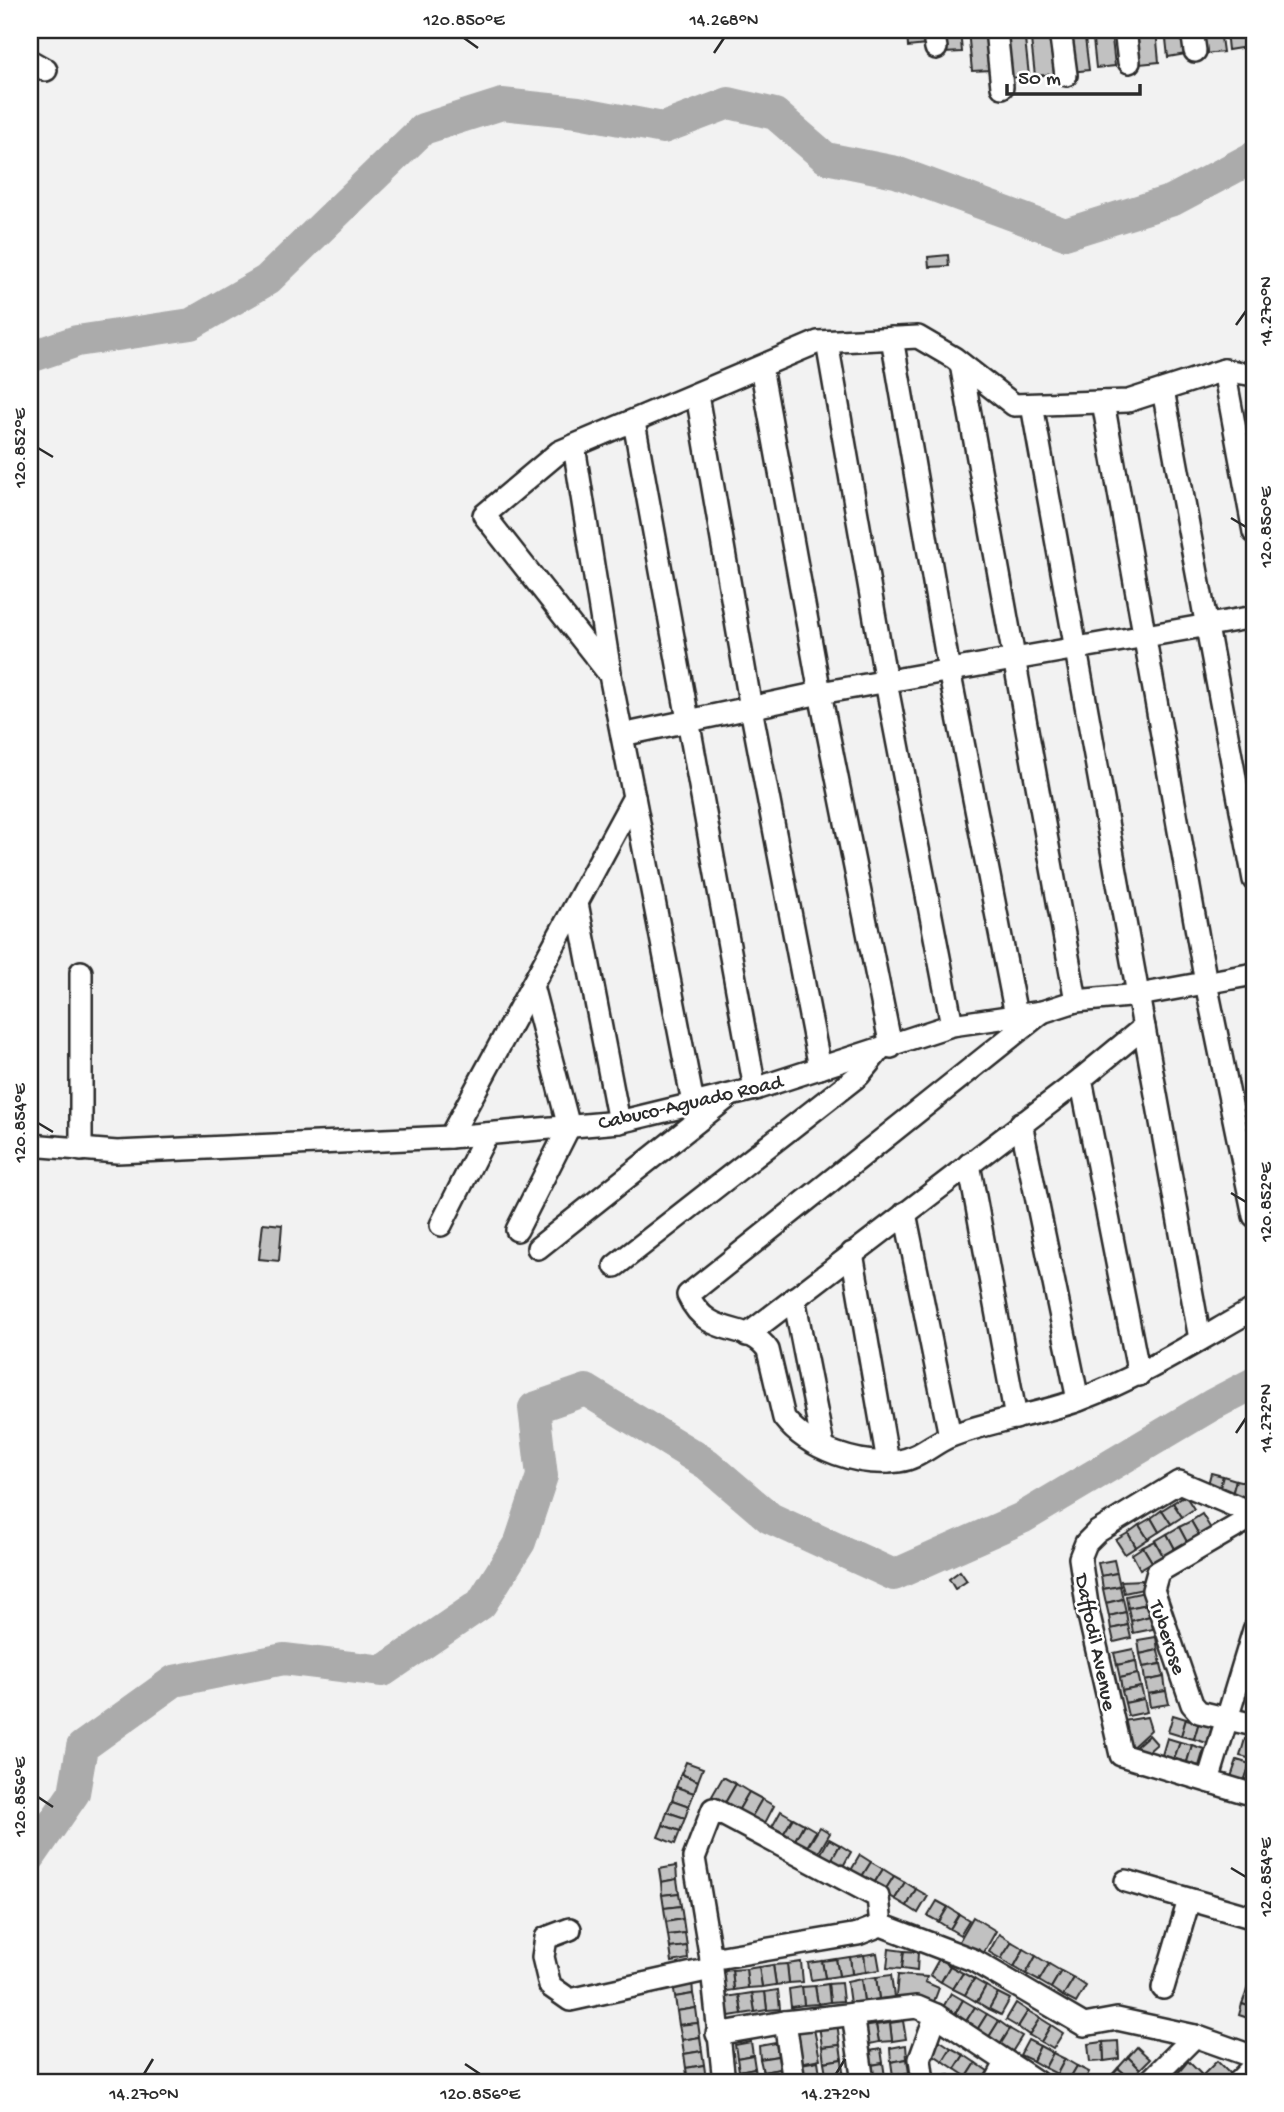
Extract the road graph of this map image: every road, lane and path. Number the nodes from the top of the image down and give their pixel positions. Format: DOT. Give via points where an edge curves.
graph roads {
  1 [pos="996,30"];
  2 [pos="1060,30"];
  3 [pos="1125,30"];
  4 [pos="1192,30"];
  5 [pos="1195,51"];
  6 [pos="1129,62"];
  7 [pos="1066,75"];
  8 [pos="1002,87"];
  9 [pos="892,338"];
  10 [pos="827,342"];
  11 [pos="961,364"];
  12 [pos="761,367"];
  13 [pos="1224,370"];
  14 [pos="1254,375"];
  15 [pos="1163,390"];
  16 [pos="697,395"];
  17 [pos="1103,402"];
  18 [pos="1032,405"];
  19 [pos="634,422"];
  20 [pos="574,446"];
  21 [pos="1254,532"];
  22 [pos="1254,617"];
  23 [pos="1207,625"];
  24 [pos="1142,636"];
  25 [pos="1073,648"];
  26 [pos="1014,659"];
  27 [pos="949,670"];
  28 [pos="610,674"];
  29 [pos="886,682"];
  30 [pos="820,693"];
  31 [pos="751,708"];
  32 [pos="687,722"];
  33 [pos="622,735"];
  34 [pos="634,797"];
  35 [pos="1254,880"];
  36 [pos="577,903"];
  37 [pos="81,972"];
  38 [pos="1254,974"];
  39 [pos="1206,983"];
  40 [pos="532,986"];
  41 [pos="1139,995"];
  42 [pos="1076,1001"];
  43 [pos="1042,1012"];
  44 [pos="1016,1015"];
  45 [pos="951,1025"];
  46 [pos="1144,1027"];
  47 [pos="886,1048"];
  48 [pos="820,1068"];
  49 [pos="1082,1079"];
  50 [pos="755,1088"];
  51 [pos="732,1094"];
  52 [pos="693,1103"];
  53 [pos="619,1122"];
  54 [pos="1021,1124"];
  55 [pos="569,1127"];
  56 [pos="487,1134"];
  57 [pos="450,1137"];
  58 [pos="30,1145"];
  59 [pos="80,1150"];
  60 [pos="969,1164"];
  61 [pos="905,1213"];
  62 [pos="1254,1216"];
  63 [pos="441,1225"];
  64 [pos="517,1230"];
  65 [pos="538,1248"];
  66 [pos="852,1253"];
  67 [pos="615,1266"];
  68 [pos="794,1298"];
  69 [pos="1254,1309"];
  70 [pos="747,1335"];
  71 [pos="1200,1339"];
  72 [pos="1139,1375"];
  73 [pos="1078,1400"];
  74 [pos="1016,1419"];
  75 [pos="950,1436"];
  76 [pos="823,1446"];
  77 [pos="888,1462"];
  78 [pos="1254,1515"];
  79 [pos="1254,1630"];
  80 [pos="1251,1651"];
  81 [pos="1228,1717"];
  82 [pos="1254,1725"];
  83 [pos="1208,1781"];
  84 [pos="1254,1795"];
  85 [pos="1126,1881"];
  86 [pos="1189,1900"];
  87 [pos="1254,1919"];
  88 [pos="881,1925"];
  89 [pos="570,1929"];
  90 [pos="711,1964"];
  91 [pos="1163,1987"];
  92 [pos="853,2014"];
  93 [pos="936,2015"];
  94 [pos="785,2022"];
  95 [pos="717,2034"];
  96 [pos="1195,2036"];
  97 [pos="1254,2057"];
  98 [pos="1006,2063"];
  99 [pos="1254,2066"];
  100 [pos="724,2082"];
  101 [pos="794,2082"];
  102 [pos="863,2082"];
  103 [pos="923,2082"];
  104 [pos="996,2082"];
  105 [pos="1037,2082"];
  106 [pos="1149,2082"];
  107 [pos="1238,2082"];
  1 -- 8 [label="street"];
  2 -- 7 [label="street"];
  3 -- 6 [label="street"];
  4 -- 5 [label="street"];
  9 -- 10 [label="street"];
  9 -- 11 [label="street" via="918,337"];
  9 -- 27 [label="street"];
  10 -- 12 [label="street"];
  10 -- 29 [label="street"];
  11 -- 18 [label="street" via="1014,405"];
  11 -- 26 [label="street"];
  12 -- 16 [label="street"];
  12 -- 30 [label="street"];
  13 -- 14 [label="street"];
  13 -- 15 [label="street"];
  13 -- 21 [label="street"];
  15 -- 17 [label="street" via="1128,401"];
  15 -- 23 [label="street"];
  16 -- 19 [label="street"];
  16 -- 31 [label="street"];
  17 -- 18 [label="street"];
  17 -- 24 [label="street"];
  18 -- 25 [label="street"];
  19 -- 20 [label="street"];
  19 -- 32 [label="street"];
  20 -- 28 [label="street"];
  20 -- 28 [label="street" via="559,452 484,515"];
  22 -- 23 [label="street"];
  23 -- 24 [label="street"];
  23 -- 35 [label="street"];
  24 -- 25 [label="street"];
  24 -- 39 [label="street"];
  25 -- 26 [label="street"];
  25 -- 41 [label="street"];
  26 -- 27 [label="street"];
  26 -- 42 [label="street"];
  27 -- 29 [label="street"];
  27 -- 44 [label="street"];
  28 -- 33 [label="street"];
  29 -- 30 [label="street"];
  29 -- 45 [label="street"];
  30 -- 31 [label="street"];
  30 -- 47 [label="street"];
  31 -- 32 [label="street"];
  31 -- 48 [label="street"];
  32 -- 33 [label="street"];
  32 -- 50 [label="street"];
  33 -- 34 [label="street"];
  34 -- 36 [label="street"];
  34 -- 52 [label="street"];
  36 -- 40 [label="street"];
  36 -- 53 [label="street"];
  37 -- 59 [label="street"];
  38 -- 39 [label="street, Cabuco-Aguado Road"];
  39 -- 41 [label="street, Cabuco-Aguado Road"];
  39 -- 62 [label="street"];
  40 -- 55 [label="street"];
  40 -- 57 [label="street"];
  41 -- 42 [label="street, Cabuco-Aguado Road"];
  41 -- 46 [label="street"];
  42 -- 43 [label="street, Cabuco-Aguado Road"];
  43 -- 44 [label="street, Cabuco-Aguado Road"];
  43 -- 70 [label="street" via="688,1295 711,1323"];
  44 -- 45 [label="street, Cabuco-Aguado Road"];
  45 -- 47 [label="street, Cabuco-Aguado Road"];
  46 -- 49 [label="street"];
  46 -- 71 [label="street"];
  47 -- 48 [label="street, Cabuco-Aguado Road"];
  47 -- 67 [label="street" via="859,1075"];
  48 -- 50 [label="street, Cabuco-Aguado Road"];
  49 -- 54 [label="street"];
  49 -- 72 [label="street"];
  50 -- 51 [label="street, Cabuco-Aguado Road"];
  51 -- 52 [label="street, Cabuco-Aguado Road"];
  51 -- 65 [label="street"];
  52 -- 53 [label="street, Cabuco-Aguado Road"];
  53 -- 55 [label="street, Cabuco-Aguado Road"];
  54 -- 60 [label="street"];
  54 -- 73 [label="street"];
  55 -- 56 [label="street, Cabuco-Aguado Road"];
  55 -- 64 [label="street"];
  56 -- 57 [label="street, Cabuco-Aguado Road"];
  56 -- 63 [label="street"];
  57 -- 59 [label="street, Cabuco-Aguado Road"];
  58 -- 59 [label="street, Cabuco-Aguado Road"];
  60 -- 61 [label="street"];
  60 -- 74 [label="street"];
  61 -- 66 [label="street"];
  61 -- 75 [label="street"];
  66 -- 68 [label="street"];
  66 -- 77 [label="street"];
  68 -- 70 [label="street"];
  68 -- 76 [label="street"];
  69 -- 71 [label="street"];
  70 -- 76 [label="street" via="768,1350 784,1418"];
  71 -- 72 [label="street"];
  72 -- 73 [label="street"];
  73 -- 74 [label="street"];
  74 -- 75 [label="street"];
  75 -- 77 [label="street" via="918,1457"];
  76 -- 77 [label="street" via="865,1462"];
  78 -- 81 [label="street, Tuberose" via="1158,1572 1153,1590 1192,1704 1199,1712"];
  78 -- 83 [label="street, Daffodil Avenue" via="1180,1482 1097,1532 1080,1558 1121,1755"];
  79 -- 80 [label="street"];
  80 -- 81 [label="street"];
  81 -- 82 [label="street, Tuberose"];
  81 -- 83 [label="street"];
  83 -- 84 [label="street, Daffodil Avenue"];
  85 -- 86 [label="street"];
  86 -- 87 [label="street"];
  86 -- 91 [label="street"];
  88 -- 90 [label="street" via="858,1934"];
  88 -- 90 [label="street" via="878,1897 713,1809 694,1858"];
  88 -- 96 [label="street" via="973,1960 1084,2025 1117,2019"];
  89 -- 90 [label="street" via="546,1938 543,1956 550,1986 570,2000"];
  90 -- 95 [label="street"];
  92 -- 93 [label="street" via="917,2007"];
  92 -- 94 [label="street"];
  92 -- 102 [label="street"];
  93 -- 98 [label="street"];
  93 -- 103 [label="street" via="920,2059"];
  94 -- 95 [label="street"];
  94 -- 101 [label="street"];
  95 -- 100 [label="street"];
  96 -- 97 [label="street"];
  96 -- 106 [label="street"];
  98 -- 104 [label="street"];
  98 -- 105 [label="street"];
  99 -- 107 [label="street"];
}
